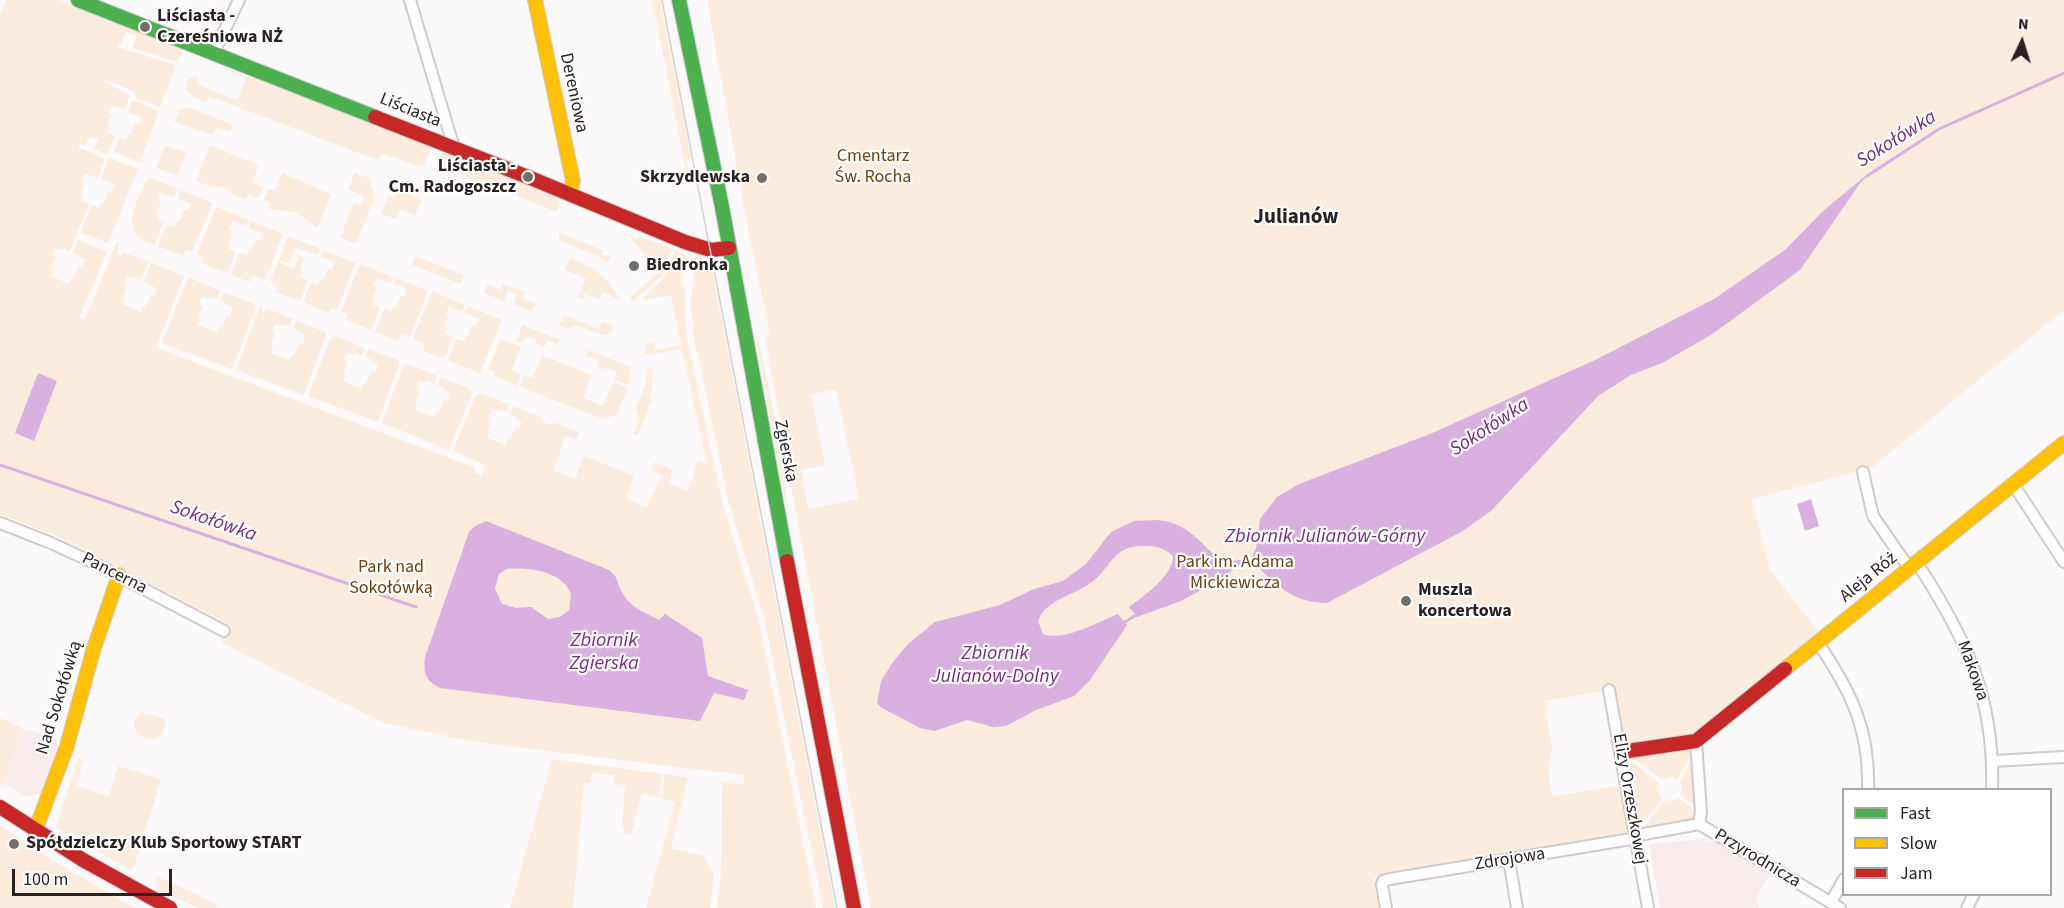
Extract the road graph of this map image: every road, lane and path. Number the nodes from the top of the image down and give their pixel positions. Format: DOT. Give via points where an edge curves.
graph roads {
  1 [pos="78,0"];
  2 [pos="239,0"];
  3 [pos="410,0"];
  4 [pos="535,0"];
  5 [pos="679,0"];
  6 [pos="214,52"];
  7 [pos="454,148"];
  8 [pos="569,194"];
  9 [pos="729,248"];
  10 [pos="2064,443"];
  11 [pos="1863,472"];
  12 [pos="2013,484"];
  13 [pos="0,523"];
  14 [pos="2064,562"];
  15 [pos="1913,566"];
  16 [pos="119,575"];
  17 [pos="224,632"];
  18 [pos="1818,644"];
  19 [pos="1609,690"];
  20 [pos="1696,741"];
  21 [pos="1621,752"];
  22 [pos="2064,757"];
  23 [pos="1993,761"];
  24 [pos="1868,788"];
  25 [pos="1992,788"];
  26 [pos="0,807"];
  27 [pos="1699,824"];
  28 [pos="35,831"];
  29 [pos="1636,838"];
  30 [pos="1509,860"];
  31 [pos="1842,885"];
  32 [pos="1835,905"];
  33 [pos="170,908"];
  34 [pos="854,908"];
  35 [pos="1386,908"];
  36 [pos="1517,908"];
  37 [pos="1648,908"];
  1 -- 6 [label="street, Liściasta"];
  2 -- 6 [label="street"];
  3 -- 7 [label="street"];
  4 -- 8 [label="street, Dereniowa" via="573,181"];
  5 -- 9 [label="street, Zgierska"];
  6 -- 7 [label="street, Liściasta"];
  7 -- 8 [label="street, Liściasta"];
  8 -- 9 [label="street, Liściasta" via="707,250"];
  9 -- 34 [label="street, Zgierska"];
  10 -- 12 [label="street, Aleja Róż"];
  11 -- 15 [label="street, Makowa" via="1873,516"];
  12 -- 14 [label="street"];
  12 -- 15 [label="street, Aleja Róż"];
  13 -- 16 [label="street, Pancerna"];
  15 -- 18 [label="street, Aleja Róż"];
  15 -- 23 [label="street, Makowa" via="1945,605 1967,650 1981,686"];
  16 -- 17 [label="street, Pancerna"];
  16 -- 28 [label="street, Nad Sokołówką" via="67,746"];
  18 -- 20 [label="street, Aleja Róż"];
  18 -- 24 [label="street" via="1854,702 1868,756"];
  19 -- 21 [label="street, Elizy Orzeszkowej"];
  20 -- 21 [label="street"];
  20 -- 27 [label="street"];
  21 -- 29 [label="street, Elizy Orzeszkowej"];
  22 -- 23 [label="street"];
  23 -- 25 [label="street, Makowa"];
  26 -- 28 [label="street"];
  27 -- 29 [label="street, Przyrodnicza"];
  27 -- 32 [label="street, Przyrodnicza"];
  28 -- 33 [label="street" via="109,877"];
  29 -- 30 [label="street, Zdrojowa"];
  29 -- 37 [label="street, Elizy Orzeszkowej"];
  30 -- 35 [label="street, Zdrojowa" via="1383,881"];
  30 -- 36 [label="street"];
  31 -- 32 [label="street"];
}
